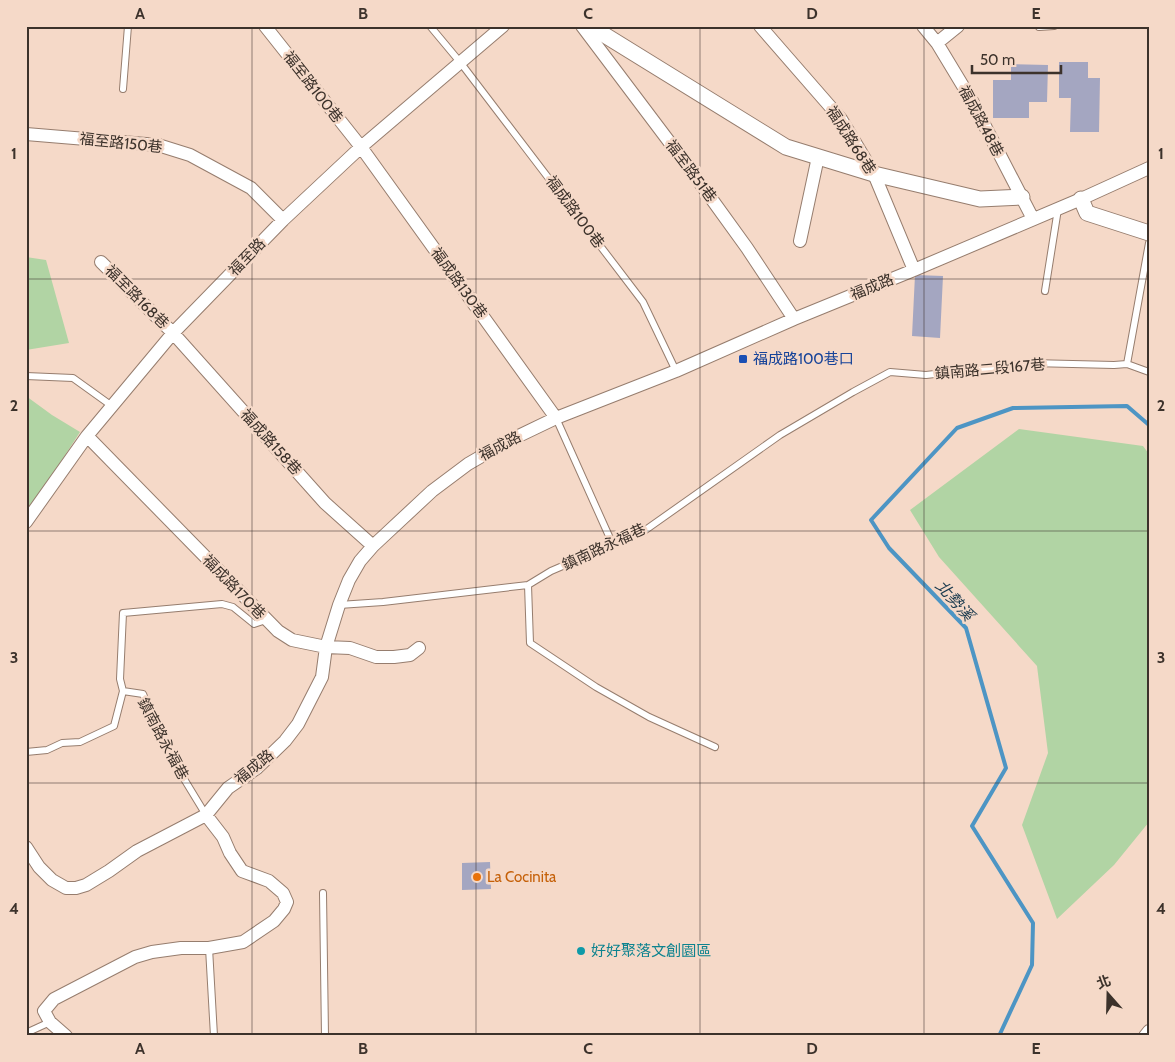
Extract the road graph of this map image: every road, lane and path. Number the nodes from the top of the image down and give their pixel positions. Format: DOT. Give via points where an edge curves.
graph roads {
  1 [pos="128,26"];
  2 [pos="265,26"];
  3 [pos="430,26"];
  4 [pos="503,26"];
  5 [pos="582,26"];
  6 [pos="590,26"];
  7 [pos="760,26"];
  8 [pos="923,26"];
  9 [pos="958,26"];
  10 [pos="1054,26"];
  11 [pos="1039,27"];
  12 [pos="937,43"];
  13 [pos="460,62"];
  14 [pos="123,89"];
  15 [pos="26,134"];
  16 [pos="361,148"];
  17 [pos="818,157"];
  18 [pos="1149,168"];
  19 [pos="874,174"];
  20 [pos="1022,197"];
  21 [pos="1080,199"];
  22 [pos="1058,208"];
  23 [pos="1033,219"];
  24 [pos="283,220"];
  25 [pos="1149,233"];
  26 [pos="800,241"];
  27 [pos="1149,242"];
  28 [pos="101,262"];
  29 [pos="914,270"];
  30 [pos="1045,292"];
  31 [pos="794,319"];
  32 [pos="173,333"];
  33 [pos="1127,364"];
  34 [pos="676,371"];
  35 [pos="890,372"];
  36 [pos="1149,372"];
  37 [pos="26,376"];
  38 [pos="112,406"];
  39 [pos="556,418"];
  40 [pos="87,436"];
  41 [pos="26,522"];
  42 [pos="613,545"];
  43 [pos="373,546"];
  44 [pos="528,585"];
  45 [pos="339,605"];
  46 [pos="266,620"];
  47 [pos="326,648"];
  48 [pos="419,648"];
  49 [pos="123,691"];
  50 [pos="715,747"];
  51 [pos="26,752"];
  52 [pos="206,815"];
  53 [pos="26,847"];
  54 [pos="322,893"];
  55 [pos="208,948"];
  56 [pos="50,1022"];
  57 [pos="1149,1031"];
  58 [pos="26,1033"];
  59 [pos="66,1036"];
  60 [pos="214,1036"];
  61 [pos="324,1036"];
  62 [pos="1145,1036"];
  1 -- 14 [label="lane"];
  2 -- 16 [label="street, 福至路100巷"];
  3 -- 13 [label="lane, 福成路100巷"];
  4 -- 13 [label="street, 福至路"];
  5 -- 31 [label="street, 福至路51巷" via="695,176"];
  6 -- 17 [label="street" via="786,147"];
  7 -- 19 [label="street, 福成路68巷" via="841,119"];
  8 -- 12 [label="street, 福成路48巷"];
  9 -- 12 [label="street"];
  10 -- 11 [label="lane"];
  12 -- 20 [label="street, 福成路48巷" via="972,101"];
  13 -- 16 [label="street, 福至路"];
  13 -- 34 [label="lane, 福成路100巷" via="644,302"];
  15 -- 24 [label="street, 福至路150巷" via="158,145 190,155 251,188"];
  16 -- 24 [label="street, 福至路"];
  16 -- 39 [label="street, 福成路130巷"];
  17 -- 19 [label="street"];
  17 -- 26 [label="street"];
  18 -- 21 [label="street, 福成路"];
  19 -- 20 [label="street" via="980,199"];
  19 -- 29 [label="street, 福成路68巷"];
  20 -- 23 [label="street, 福成路48巷"];
  21 -- 22 [label="street, 福成路"];
  21 -- 25 [label="street" via="1087,213"];
  22 -- 23 [label="street, 福成路"];
  22 -- 30 [label="lane"];
  23 -- 29 [label="street, 福成路"];
  24 -- 32 [label="street, 福至路"];
  27 -- 33 [label="lane"];
  28 -- 32 [label="street, 福至路168巷"];
  29 -- 31 [label="street, 福成路"];
  31 -- 34 [label="street, 福成路"];
  32 -- 38 [label="street, 福至路"];
  32 -- 43 [label="street, 福成路158巷" via="325,503"];
  33 -- 35 [label="lane, 鎮南路二段167巷" via="1031,363 926,375"];
  33 -- 36 [label="lane, 鎮南路二段167巷"];
  34 -- 39 [label="street, 福成路"];
  35 -- 42 [label="lane, 鎮南路永福巷" via="780,435 644,531"];
  37 -- 38 [label="lane" via="73,378"];
  38 -- 40 [label="street, 福至路"];
  39 -- 42 [label="lane"];
  39 -- 43 [label="street, 福成路" via="468,464 432,491"];
  40 -- 41 [label="street, 福至路"];
  40 -- 46 [label="street, 福成路170巷"];
  42 -- 44 [label="lane, 鎮南路永福巷" via="551,571"];
  43 -- 45 [label="street, 福成路" via="349,580"];
  44 -- 45 [label="lane, 鎮南路永福巷"];
  44 -- 50 [label="lane" via="530,642 596,687 649,717"];
  45 -- 47 [label="street, 福成路"];
  46 -- 47 [label="street, 福成路170巷" via="292,640"];
  46 -- 49 [label="lane, 鎮南路永福巷" via="254,624 233,607 222,604 122,613 120,680"];
  47 -- 48 [label="street, 福成路170巷" via="350,648 376,657 394,657 410,655"];
  47 -- 52 [label="street, 福成路" via="322,677 298,724 257,768 228,788"];
  49 -- 51 [label="lane" via="114,726 80,742"];
  49 -- 52 [label="lane, 鎮南路永福巷" via="143,694 167,751"];
  52 -- 53 [label="street, 福成路" via="76,888 66,888 52,880"];
  52 -- 55 [label="street" via="242,871 270,881 287,902 274,921 243,942"];
  54 -- 61 [label="lane"];
  55 -- 56 [label="street" via="181,948 135,957 54,999 44,1012"];
  55 -- 60 [label="lane"];
  56 -- 58 [label="lane"];
  56 -- 59 [label="street"];
  57 -- 62 [label="street"];
}
